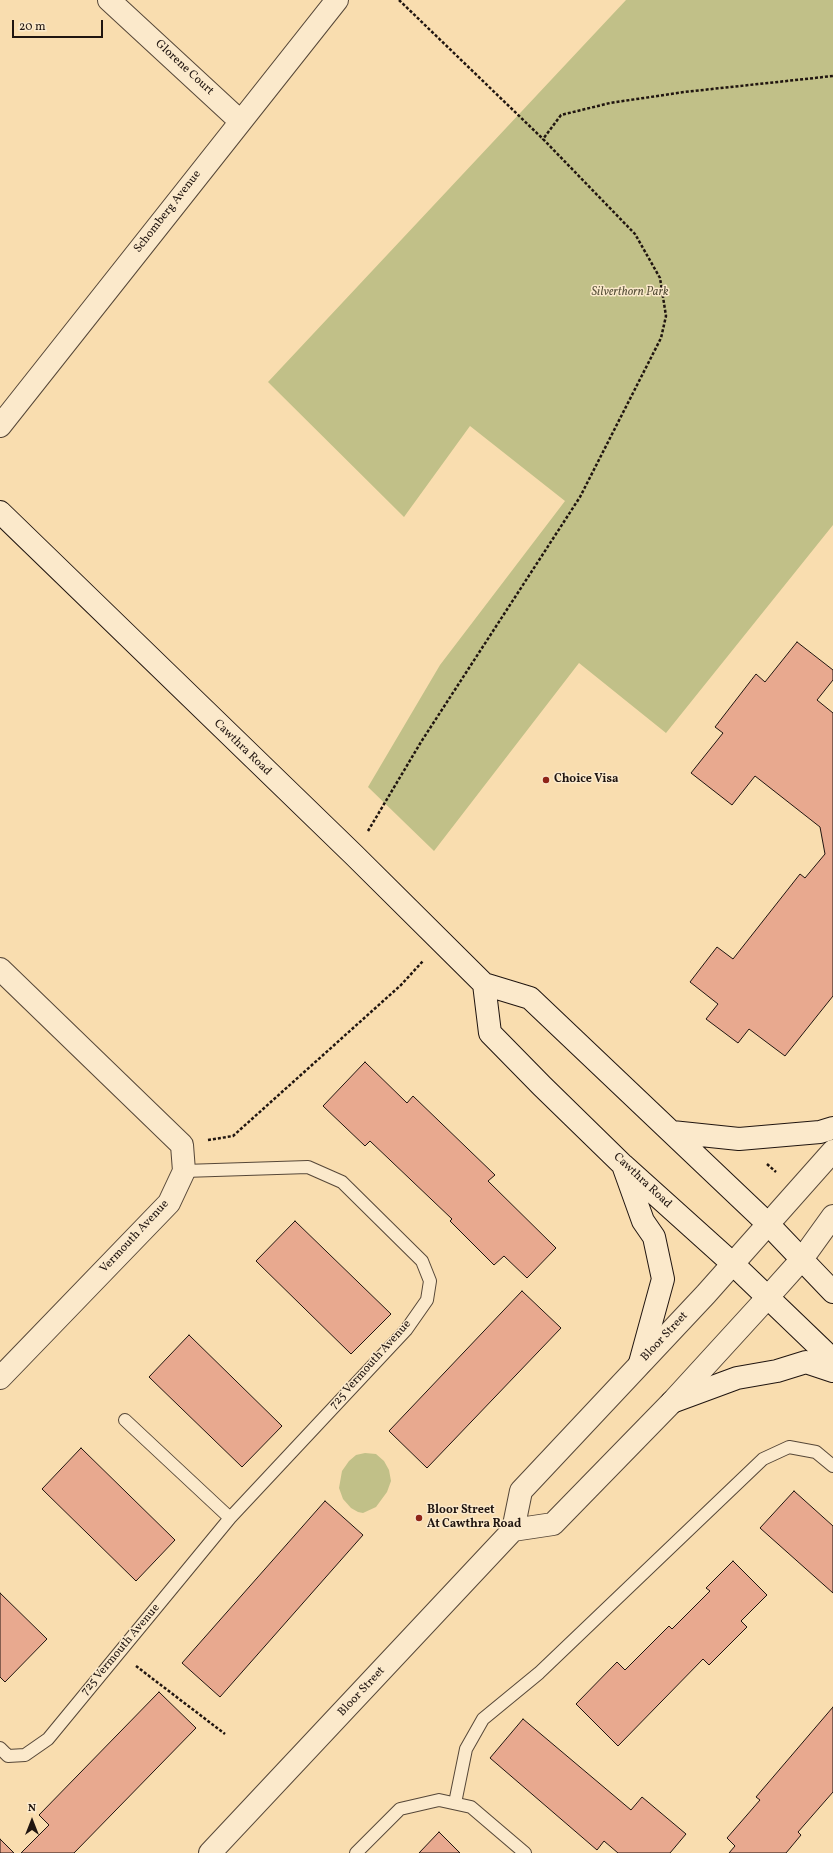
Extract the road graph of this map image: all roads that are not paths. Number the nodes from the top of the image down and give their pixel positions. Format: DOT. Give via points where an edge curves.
graph roads {
  1 [pos="109,0"];
  2 [pos="337,0"];
  3 [pos="240,121"];
  4 [pos="0,426"];
  5 [pos="0,512"];
  6 [pos="0,968"];
  7 [pos="484,984"];
  8 [pos="833,1128"];
  9 [pos="672,1132"];
  10 [pos="833,1151"];
  11 [pos="623,1165"];
  12 [pos="184,1171"];
  13 [pos="833,1216"];
  14 [pos="768,1224"];
  15 [pos="802,1259"];
  16 [pos="733,1264"];
  17 [pos="833,1292"];
  18 [pos="768,1297"];
  19 [pos="833,1360"];
  20 [pos="640,1363"];
  21 [pos="833,1371"];
  22 [pos="0,1378"];
  23 [pos="672,1402"];
  24 [pos="125,1420"];
  25 [pos="833,1466"];
  26 [pos="230,1518"];
  27 [pos="513,1530"];
  28 [pos="0,1748"];
  29 [pos="455,1803"];
  30 [pos="210,1853"];
  31 [pos="356,1853"];
  32 [pos="525,1853"];
  1 -- 3 [label="street, Glorene Court"];
  2 -- 3 [label="street, Schomberg Avenue"];
  3 -- 4 [label="street, Schomberg Avenue"];
  5 -- 7 [label="street, Cawthra Road"];
  6 -- 12 [label="street, Vermouth Avenue" via="182,1145"];
  7 -- 9 [label="street, Cawthra Road" via="530,998"];
  7 -- 11 [label="street, Cawthra Road" via="490,1033"];
  8 -- 9 [label="street" via="820,1132 739,1139"];
  9 -- 14 [label="street, Cawthra Road"];
  10 -- 14 [label="street, Bloor Street"];
  11 -- 16 [label="street, Cawthra Road"];
  11 -- 20 [label="street" via="643,1221 654,1237 663,1279"];
  12 -- 22 [label="street, Vermouth Avenue" via="169,1203"];
  12 -- 26 [label="lane, 725 Vermouth Avenue" via="308,1167 342,1182 422,1261 430,1281 427,1300 406,1330"];
  13 -- 15 [label="street"];
  14 -- 15 [label="street, Cawthra Road"];
  14 -- 16 [label="street, Bloor Street"];
  15 -- 17 [label="street, Cawthra Road"];
  15 -- 18 [label="street"];
  16 -- 18 [label="street, Cawthra Road"];
  16 -- 20 [label="street, Bloor Street"];
  18 -- 19 [label="street, Cawthra Road"];
  18 -- 23 [label="street"];
  20 -- 27 [label="street, Bloor Street" via="521,1491"];
  21 -- 23 [label="street" via="806,1362 777,1371 737,1378"];
  23 -- 27 [label="street" via="553,1524"];
  24 -- 26 [label="lane"];
  25 -- 29 [label="lane" via="816,1452 789,1447 762,1459 539,1673 483,1719 466,1749"];
  26 -- 28 [label="lane, 725 Vermouth Avenue" via="48,1738 25,1755 8,1756"];
  27 -- 30 [label="street, Bloor Street"];
  29 -- 31 [label="lane" via="439,1800 400,1809"];
  29 -- 32 [label="lane" via="471,1807"];
}
